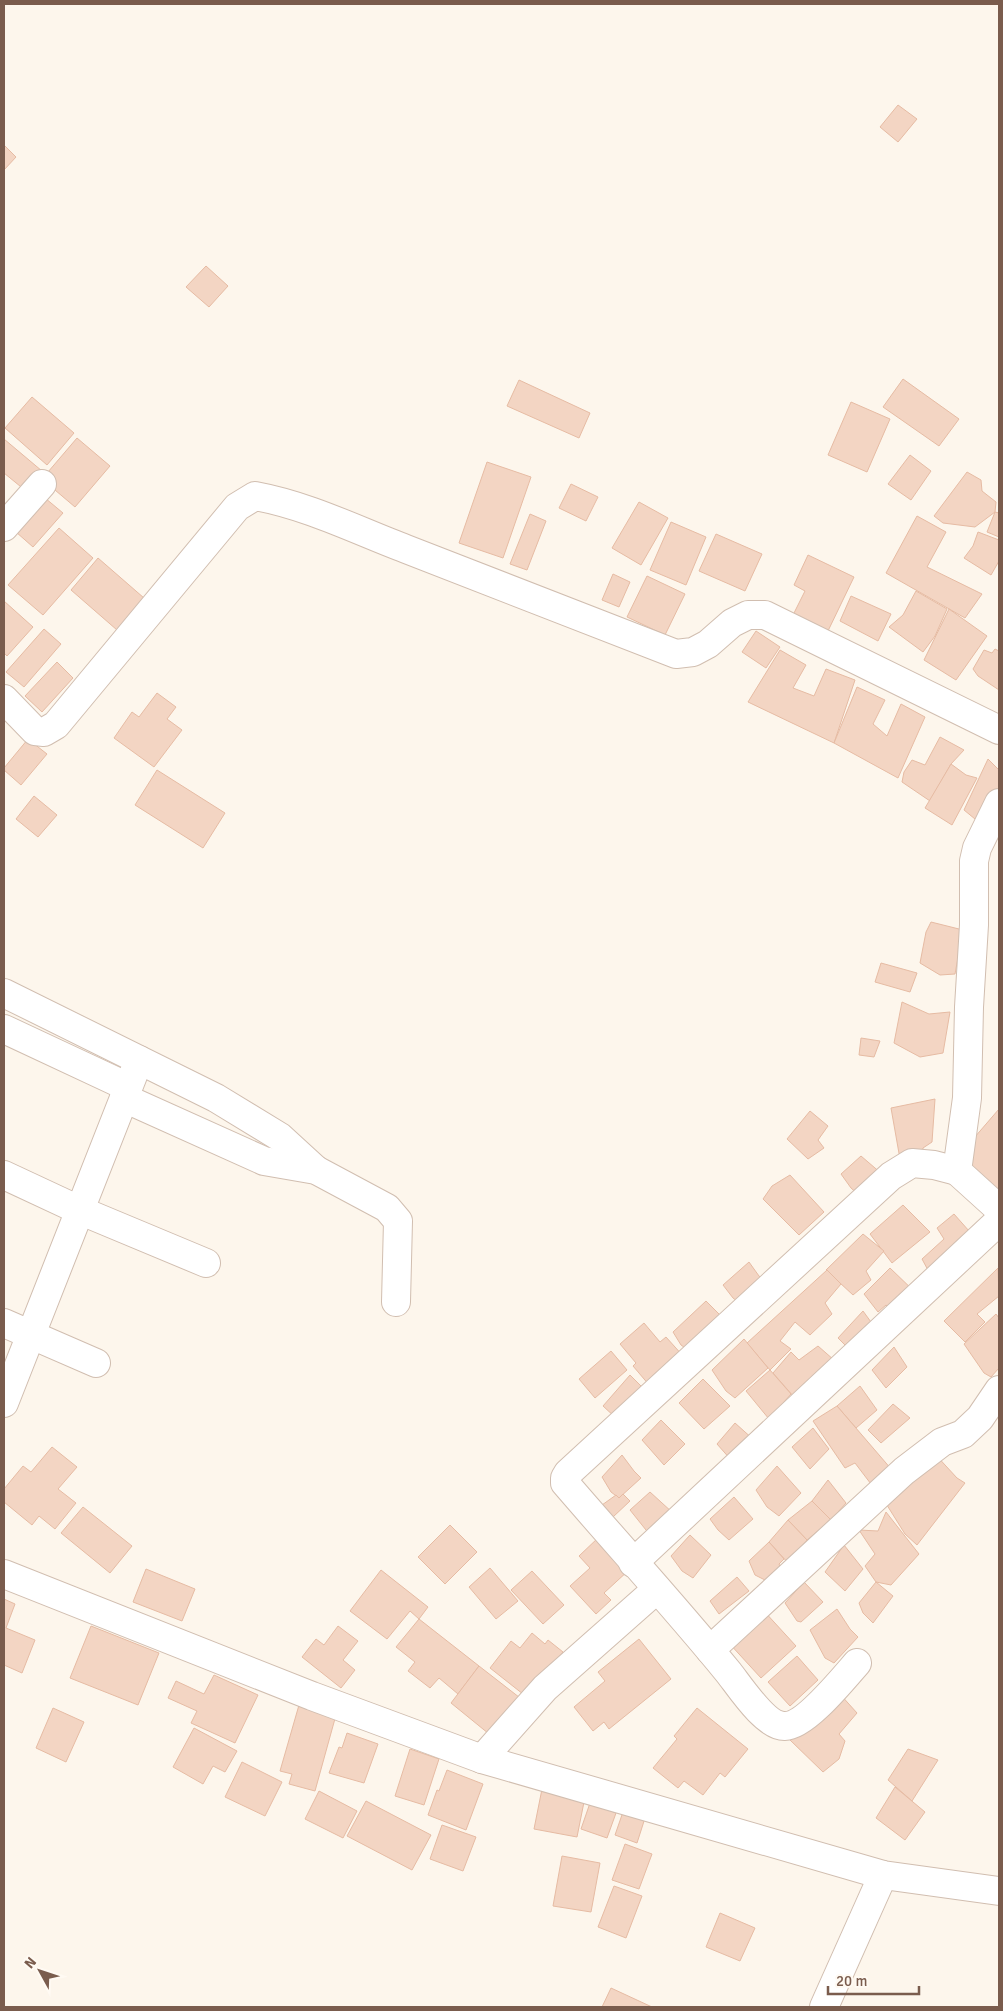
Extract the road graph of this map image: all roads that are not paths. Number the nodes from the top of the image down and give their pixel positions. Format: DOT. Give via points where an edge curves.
graph roads {
  1 [pos="42,484"];
  2 [pos="4,528"];
  3 [pos="4,699"];
  4 [pos="999,730"];
  5 [pos="999,802"];
  6 [pos="4,994"];
  7 [pos="4,1029"];
  8 [pos="139,1060"];
  9 [pos="126,1092"];
  10 [pos="316,1170"];
  11 [pos="958,1171"];
  12 [pos="4,1175"];
  13 [pos="999,1209"];
  14 [pos="79,1210"];
  15 [pos="999,1221"];
  16 [pos="206,1262"];
  17 [pos="396,1302"];
  18 [pos="4,1323"];
  19 [pos="30,1335"];
  20 [pos="96,1363"];
  21 [pos="999,1390"];
  22 [pos="4,1403"];
  23 [pos="634,1563"];
  24 [pos="4,1574"];
  25 [pos="657,1589"];
  26 [pos="710,1650"];
  27 [pos="858,1663"];
  28 [pos="482,1759"];
  29 [pos="883,1875"];
  30 [pos="999,1891"];
  31 [pos="824,2007"];
  1 -- 2 [label="street"];
  3 -- 4 [label="street" via="35,731 44,732 56,725 237,508 255,496 325,515 676,654 693,652 708,644 748,615 765,615"];
  5 -- 11 [label="street" via="974,861 967,1098"];
  6 -- 8 [label="street"];
  7 -- 9 [label="street"];
  8 -- 9 [label="street"];
  8 -- 10 [label="street" via="216,1098 280,1137"];
  9 -- 10 [label="street" via="264,1161"];
  9 -- 14 [label="street"];
  10 -- 17 [label="street" via="394,1214 398,1221"];
  11 -- 13 [label="street"];
  11 -- 23 [label="street" via="912,1163 891,1176 568,1473 565,1483"];
  12 -- 14 [label="street"];
  14 -- 16 [label="street"];
  14 -- 19 [label="street"];
  15 -- 23 [label="street"];
  18 -- 19 [label="street"];
  19 -- 20 [label="street"];
  19 -- 22 [label="street"];
  21 -- 26 [label="street" via="980,1418 963,1434 942,1442 904,1471"];
  23 -- 25 [label="street"];
  24 -- 28 [label="street" via="312,1696"];
  25 -- 26 [label="street"];
  25 -- 28 [label="street" via="545,1688"];
  26 -- 27 [label="street" via="763,1714 773,1724 783,1726 795,1725 805,1717"];
  28 -- 29 [label="street"];
  29 -- 30 [label="street"];
  29 -- 31 [label="street"];
}
